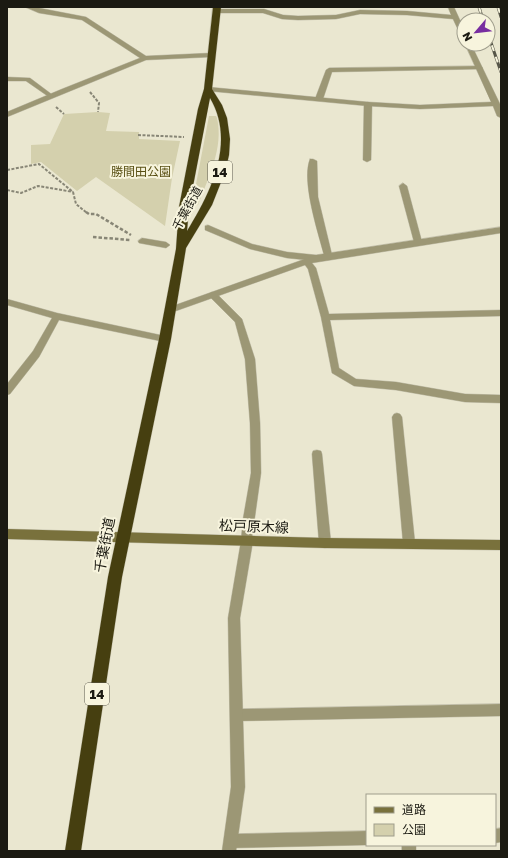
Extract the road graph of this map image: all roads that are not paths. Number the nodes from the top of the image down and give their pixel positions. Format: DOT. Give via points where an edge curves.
graph roads {
  1 [pos="28,7"];
  2 [pos="451,7"];
  3 [pos="217,9"];
  4 [pos="263,9"];
  5 [pos="359,9"];
  6 [pos="406,10"];
  7 [pos="454,17"];
  8 [pos="456,21"];
  9 [pos="472,52"];
  10 [pos="211,55"];
  11 [pos="145,58"];
  12 [pos="480,68"];
  13 [pos="7,79"];
  14 [pos="208,89"];
  15 [pos="51,96"];
  16 [pos="320,99"];
  17 [pos="368,104"];
  18 [pos="496,104"];
  19 [pos="7,116"];
  20 [pos="501,116"];
  21 [pos="367,160"];
  22 [pos="313,161"];
  23 [pos="403,186"];
  24 [pos="208,228"];
  25 [pos="501,230"];
  26 [pos="142,242"];
  27 [pos="418,242"];
  28 [pos="166,245"];
  29 [pos="181,249"];
  30 [pos="328,255"];
  31 [pos="312,260"];
  32 [pos="213,295"];
  33 [pos="7,302"];
  34 [pos="170,310"];
  35 [pos="501,313"];
  36 [pos="57,316"];
  37 [pos="326,317"];
  38 [pos="164,339"];
  39 [pos="7,391"];
  40 [pos="501,401"];
  41 [pos="397,417"];
  42 [pos="317,454"];
  43 [pos="7,534"];
  44 [pos="122,537"];
  45 [pos="247,540"];
  46 [pos="325,542"];
  47 [pos="410,543"];
  48 [pos="501,545"];
  49 [pos="501,710"];
  50 [pos="237,715"];
  51 [pos="366,838"];
  52 [pos="230,846"];
  53 [pos="73,851"];
  1 -- 11 [label="street" via="84,18"];
  2 -- 7 [label="street"];
  3 -- 4 [label="street"];
  3 -- 10 [label="highway, 千葉街道 / 14"];
  4 -- 5 [label="street" via="282,17 336,17"];
  5 -- 6 [label="street"];
  6 -- 7 [label="street"];
  7 -- 8 [label="street"];
  9 -- 12 [label="street"];
  10 -- 11 [label="street"];
  10 -- 14 [label="highway, 千葉街道 / 14"];
  11 -- 15 [label="street"];
  12 -- 16 [label="street" via="329,70"];
  12 -- 18 [label="street"];
  13 -- 15 [label="street" via="28,79"];
  14 -- 16 [label="street"];
  14 -- 29 [label="highway, 千葉街道 / 14" via="184,207"];
  14 -- 29 [label="highway, 千葉街道 / 14" via="220,108 226,141 220,173 213,191 199,221"];
  15 -- 19 [label="street"];
  16 -- 17 [label="street"];
  17 -- 18 [label="street"];
  17 -- 21 [label="street"];
  18 -- 20 [label="street"];
  22 -- 30 [label="street" via="314,197"];
  23 -- 27 [label="street"];
  24 -- 31 [label="street" via="250,246"];
  25 -- 27 [label="street"];
  26 -- 28 [label="street"];
  27 -- 30 [label="street"];
  29 -- 34 [label="highway, 千葉街道 / 14"];
  30 -- 31 [label="street"];
  31 -- 32 [label="street"];
  31 -- 37 [label="street"];
  32 -- 34 [label="street"];
  32 -- 45 [label="street" via="239,320 250,359 256,473"];
  33 -- 36 [label="street"];
  34 -- 38 [label="highway, 千葉街道 / 14"];
  35 -- 37 [label="street"];
  36 -- 38 [label="street"];
  36 -- 39 [label="street" via="36,354"];
  37 -- 40 [label="street" via="335,370 354,382"];
  38 -- 44 [label="highway, 千葉街道 / 14"];
  41 -- 47 [label="street"];
  42 -- 46 [label="street"];
  43 -- 44 [label="main road, 松戸原木線"];
  44 -- 45 [label="main road, 松戸原木線"];
  44 -- 53 [label="highway, 千葉街道 / 14"];
  45 -- 46 [label="main road, 松戸原木線"];
  45 -- 50 [label="street" via="234,618"];
  46 -- 47 [label="main road, 松戸原木線"];
  47 -- 48 [label="main road, 松戸原木線"];
  49 -- 50 [label="street"];
  50 -- 52 [label="street" via="238,787"];
  51 -- 52 [label="street"];
}
